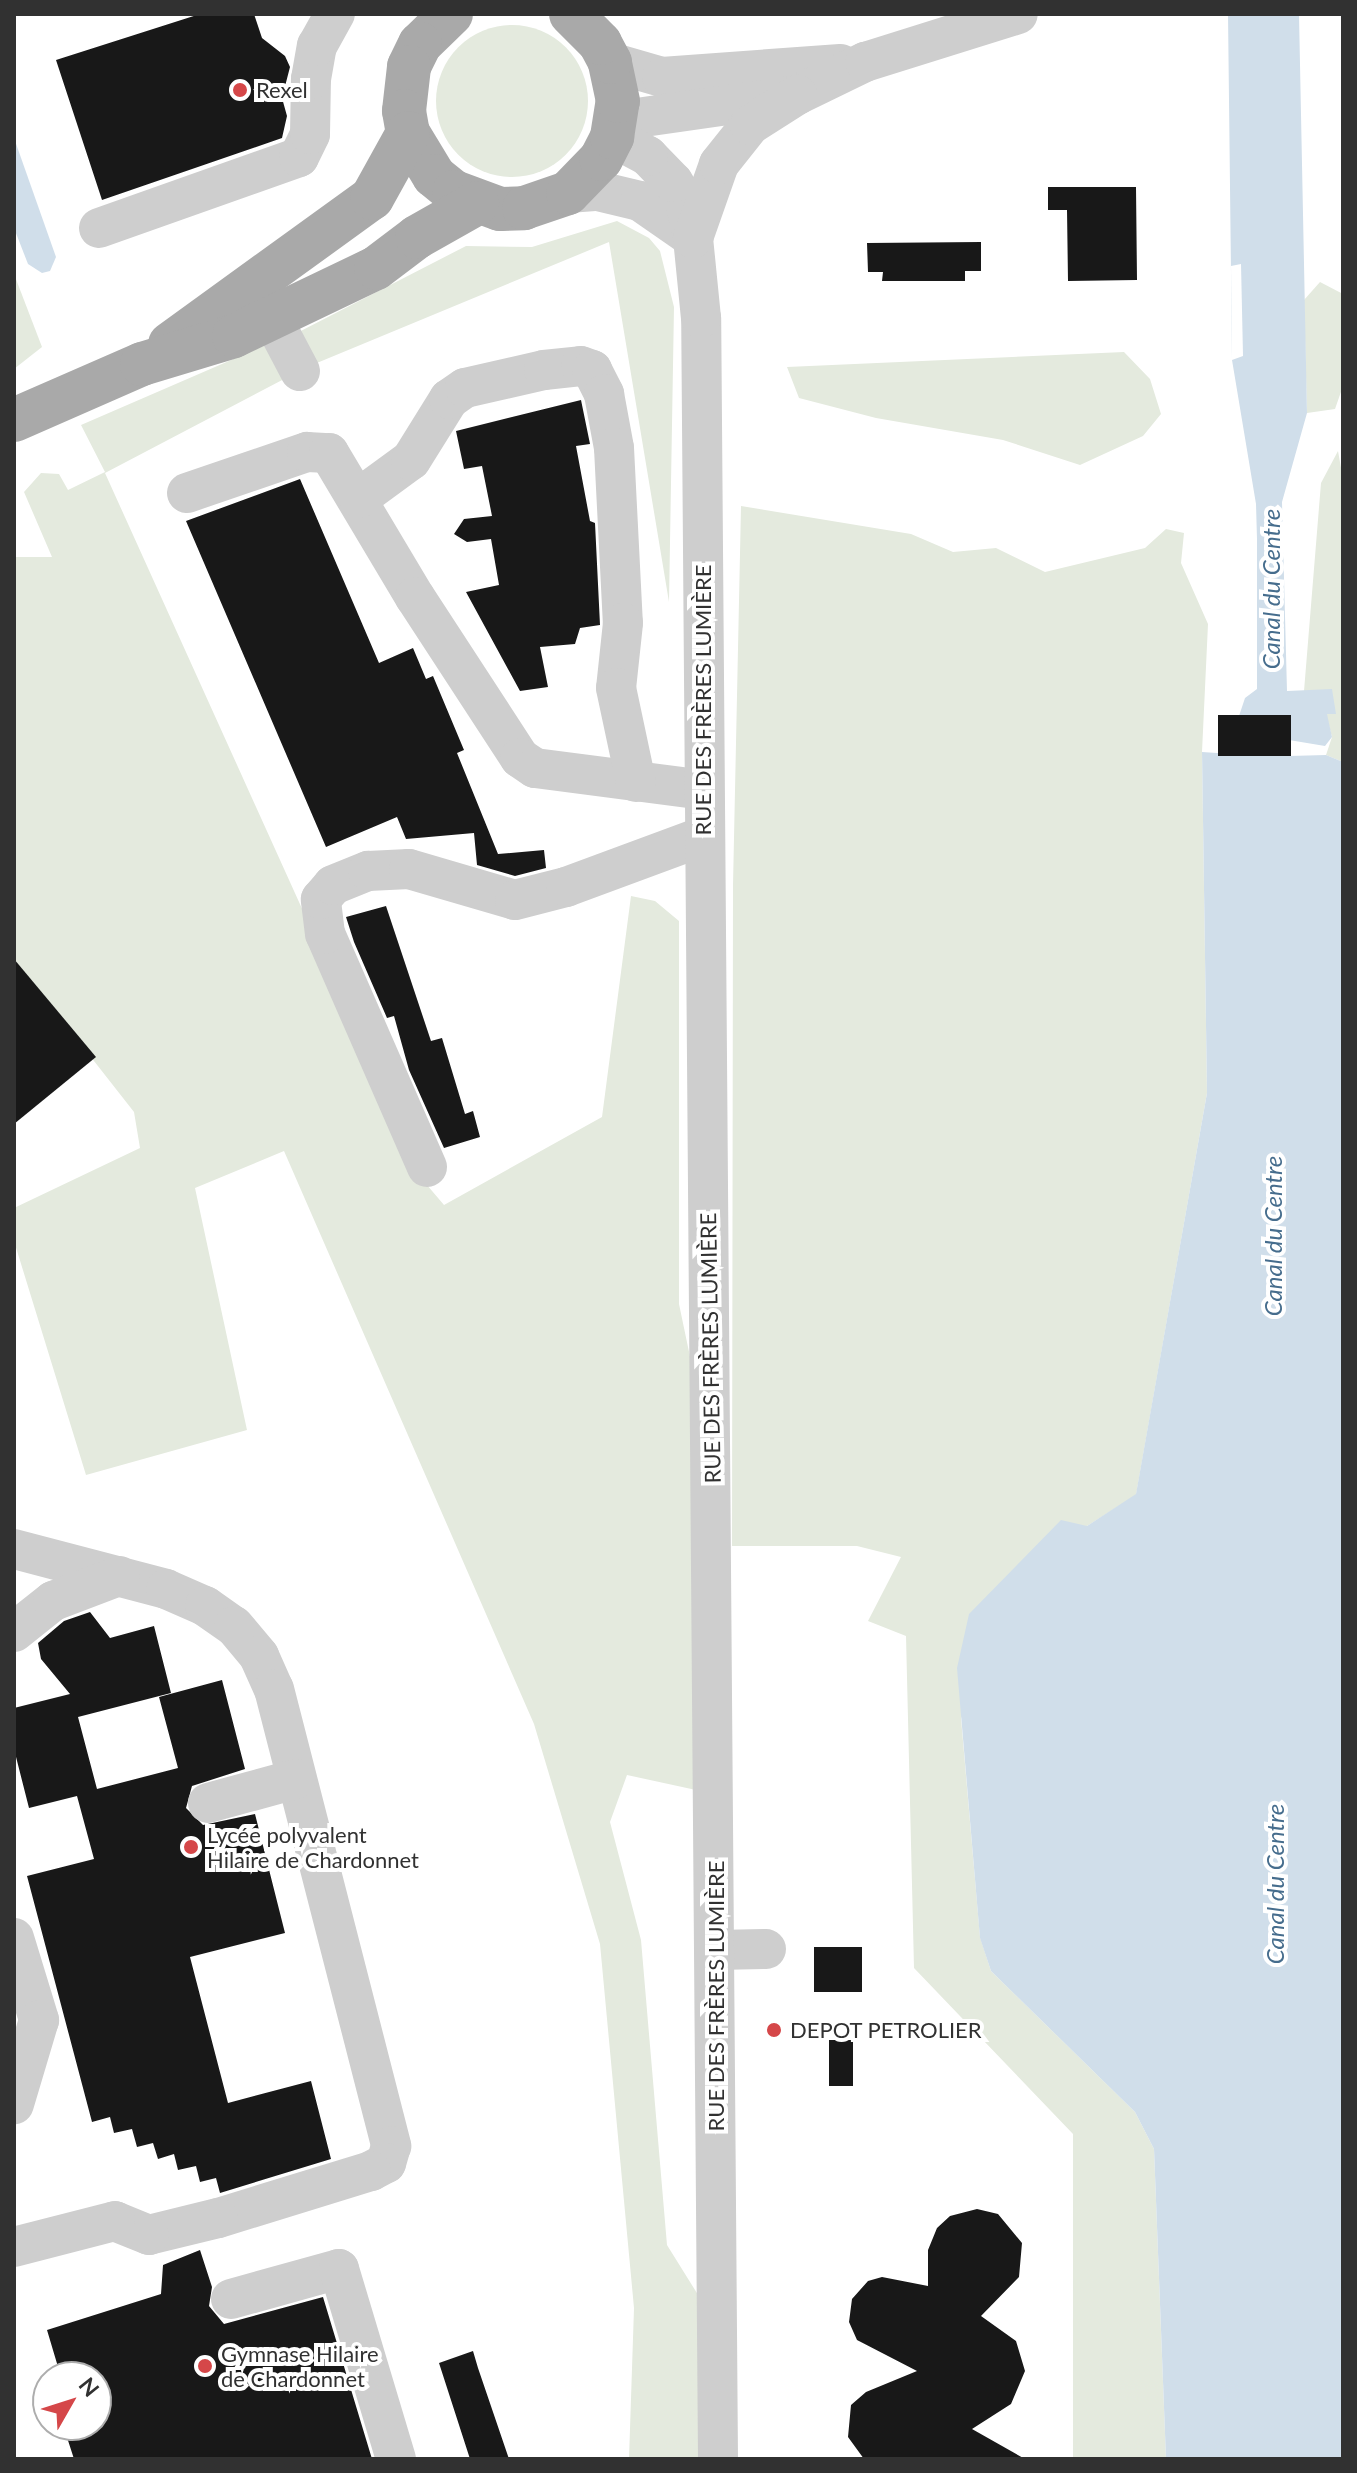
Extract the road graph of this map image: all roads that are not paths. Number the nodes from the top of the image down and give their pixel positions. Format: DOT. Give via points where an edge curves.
graph roads {
  1 [pos="335,14"];
  2 [pos="451,14"];
  3 [pos="571,14"];
  4 [pos="1018,14"];
  5 [pos="610,62"];
  6 [pos="865,62"];
  7 [pos="797,95"];
  8 [pos="614,129"];
  9 [pos="408,133"];
  10 [pos="568,193"];
  11 [pos="477,203"];
  12 [pos="99,228"];
  13 [pos="693,238"];
  14 [pos="272,318"];
  15 [pos="142,364"];
  16 [pos="300,371"];
  17 [pos="14,420"];
  18 [pos="187,493"];
  19 [pos="359,498"];
  20 [pos="636,782"];
  21 [pos="704,790"];
  22 [pos="704,836"];
  23 [pos="427,1167"];
  24 [pos="14,1549"];
  25 [pos="119,1576"];
  26 [pos="14,1632"];
  27 [pos="296,1779"];
  28 [pos="208,1803"];
  29 [pos="14,1938"];
  30 [pos="766,1949"];
  31 [pos="716,1950"];
  32 [pos="14,2104"];
  33 [pos="14,2247"];
  34 [pos="231,2299"];
  35 [pos="396,2459"];
  36 [pos="718,2459"];
  1 -- 12 [label="street" via="317,46 310,134 299,157"];
  2 -- 9 [label="main road" via="420,44 409,67 404,111"];
  3 -- 5 [label="main road" via="600,43"];
  4 -- 6 [label="street"];
  5 -- 6 [label="street" via="662,77"];
  5 -- 8 [label="main road" via="616,81"];
  6 -- 7 [label="street"];
  7 -- 8 [label="street"];
  7 -- 13 [label="street, RUE DES FRÈRES LUMIÈRE" via="750,125 719,164"];
  8 -- 10 [label="main road" via="594,169"];
  8 -- 13 [label="street, RUE DES FRÈRES LUMIÈRE" via="673,182 685,201"];
  9 -- 11 [label="main road" via="434,176"];
  9 -- 15 [label="main road" via="372,198"];
  10 -- 11 [label="main road" via="524,208"];
  10 -- 13 [label="street" via="598,191 640,201"];
  11 -- 14 [label="main road" via="376,268"];
  13 -- 21 [label="street, RUE DES FRÈRES LUMIÈRE" via="701,318"];
  14 -- 15 [label="main road" via="234,336"];
  14 -- 16 [label="street"];
  15 -- 17 [label="main road"];
  18 -- 19 [label="street" via="318,449 336,461"];
  19 -- 20 [label="street" via="415,597 520,758 535,768"];
  19 -- 20 [label="street" via="411,460 449,399 465,388 544,370 592,370 604,394 615,462 623,623 616,688"];
  20 -- 21 [label="street"];
  21 -- 22 [label="street, RUE DES FRÈRES LUMIÈRE"];
  22 -- 23 [label="street" via="566,887 515,900 409,869 368,871 333,885 321,899 325,934"];
  22 -- 31 [label="street, RUE DES FRÈRES LUMIÈRE"];
  24 -- 25 [label="street"];
  25 -- 26 [label="street" via="53,1601"];
  25 -- 27 [label="street" via="205,1606 242,1636 259,1656 274,1689"];
  27 -- 28 [label="street"];
  27 -- 33 [label="street" via="387,2118 391,2146 386,2163 343,2181 149,2235 115,2221"];
  29 -- 32 [label="street" via="39,2020"];
  30 -- 31 [label="street"];
  31 -- 36 [label="street, RUE DES FRÈRES LUMIÈRE"];
  34 -- 35 [label="street" via="339,2269"];
}
